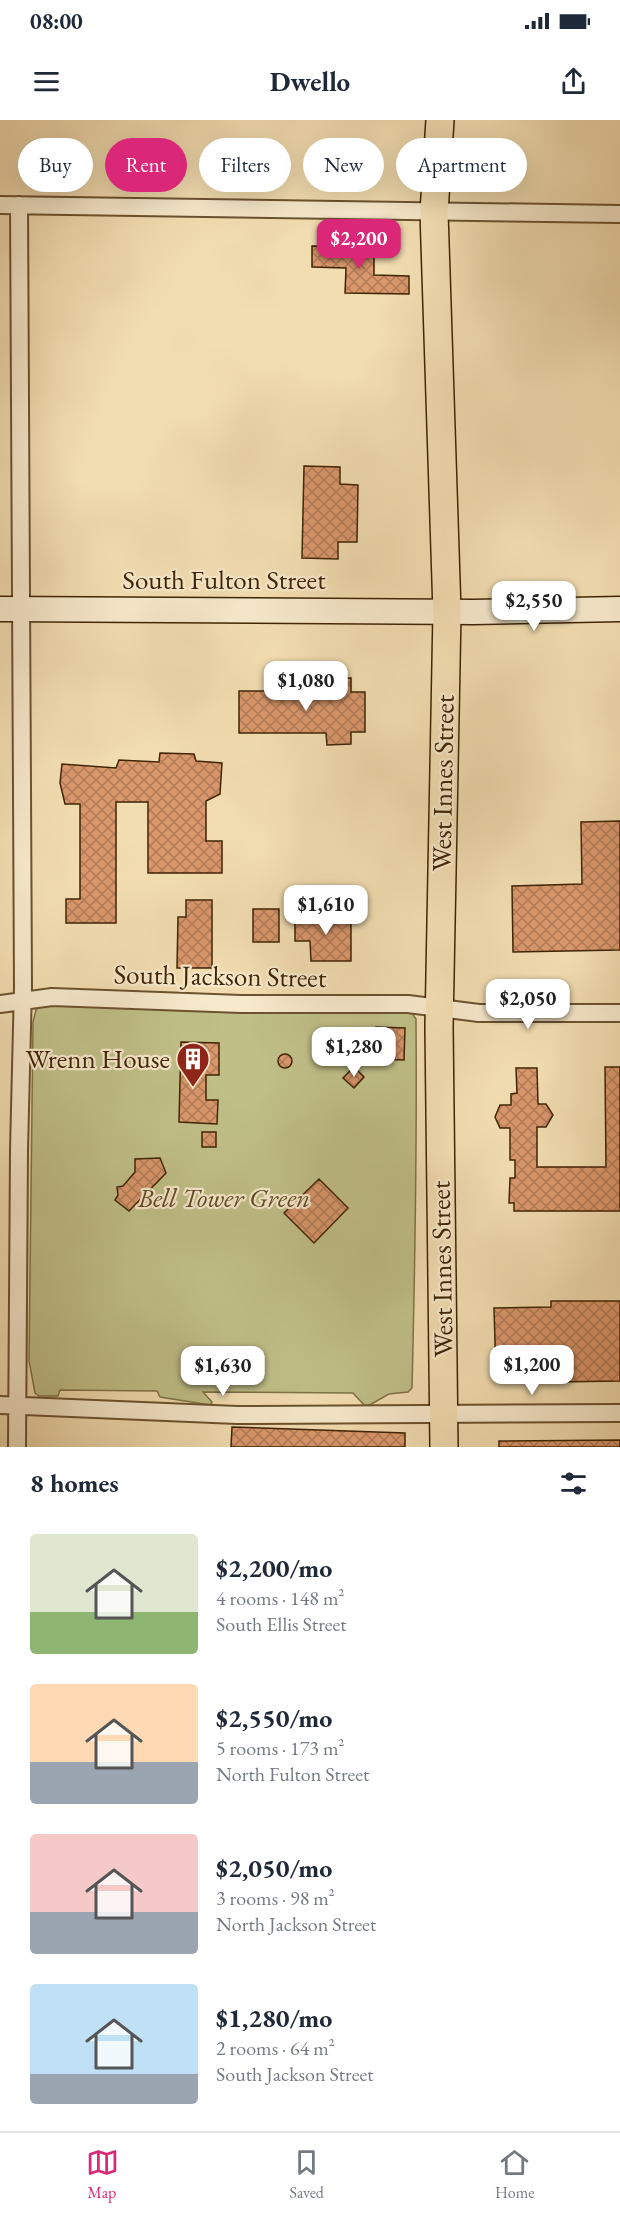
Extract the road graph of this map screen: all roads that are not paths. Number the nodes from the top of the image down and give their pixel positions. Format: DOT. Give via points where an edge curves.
graph roads {
  1 [pos="440,120"];
  2 [pos="0,205"];
  3 [pos="19,205"];
  4 [pos="434,212"];
  5 [pos="620,214"];
  6 [pos="11,608"];
  7 [pos="620,609"];
  8 [pos="447,612"];
  9 [pos="23,1001"];
  10 [pos="0,1004"];
  11 [pos="439,1006"];
  12 [pos="620,1013"];
  13 [pos="0,1405"];
  14 [pos="18,1406"];
  15 [pos="620,1413"];
  16 [pos="444,1414"];
  17 [pos="17,1447"];
  18 [pos="444,1447"];
  1 -- 4 [label="main road, West Innes Street"];
  2 -- 3 [label="street"];
  3 -- 4 [label="street"];
  3 -- 6 [label="street"];
  4 -- 5 [label="street"];
  4 -- 8 [label="main road, West Innes Street"];
  6 -- 8 [label="street, South Fulton Street"];
  6 -- 9 [label="street"];
  7 -- 8 [label="street, South Fulton Street"];
  8 -- 11 [label="main road, West Innes Street"];
  9 -- 10 [label="street, South Jackson Street"];
  9 -- 11 [label="street, South Jackson Street" via="52,997"];
  9 -- 14 [label="street"];
  11 -- 12 [label="street, South Jackson Street" via="479,1013"];
  11 -- 16 [label="main road, West Innes Street"];
  13 -- 14 [label="street"];
  14 -- 16 [label="street" via="237,1415"];
  14 -- 17 [label="street"];
  15 -- 16 [label="street"];
  16 -- 18 [label="main road, West Innes Street"];
}
